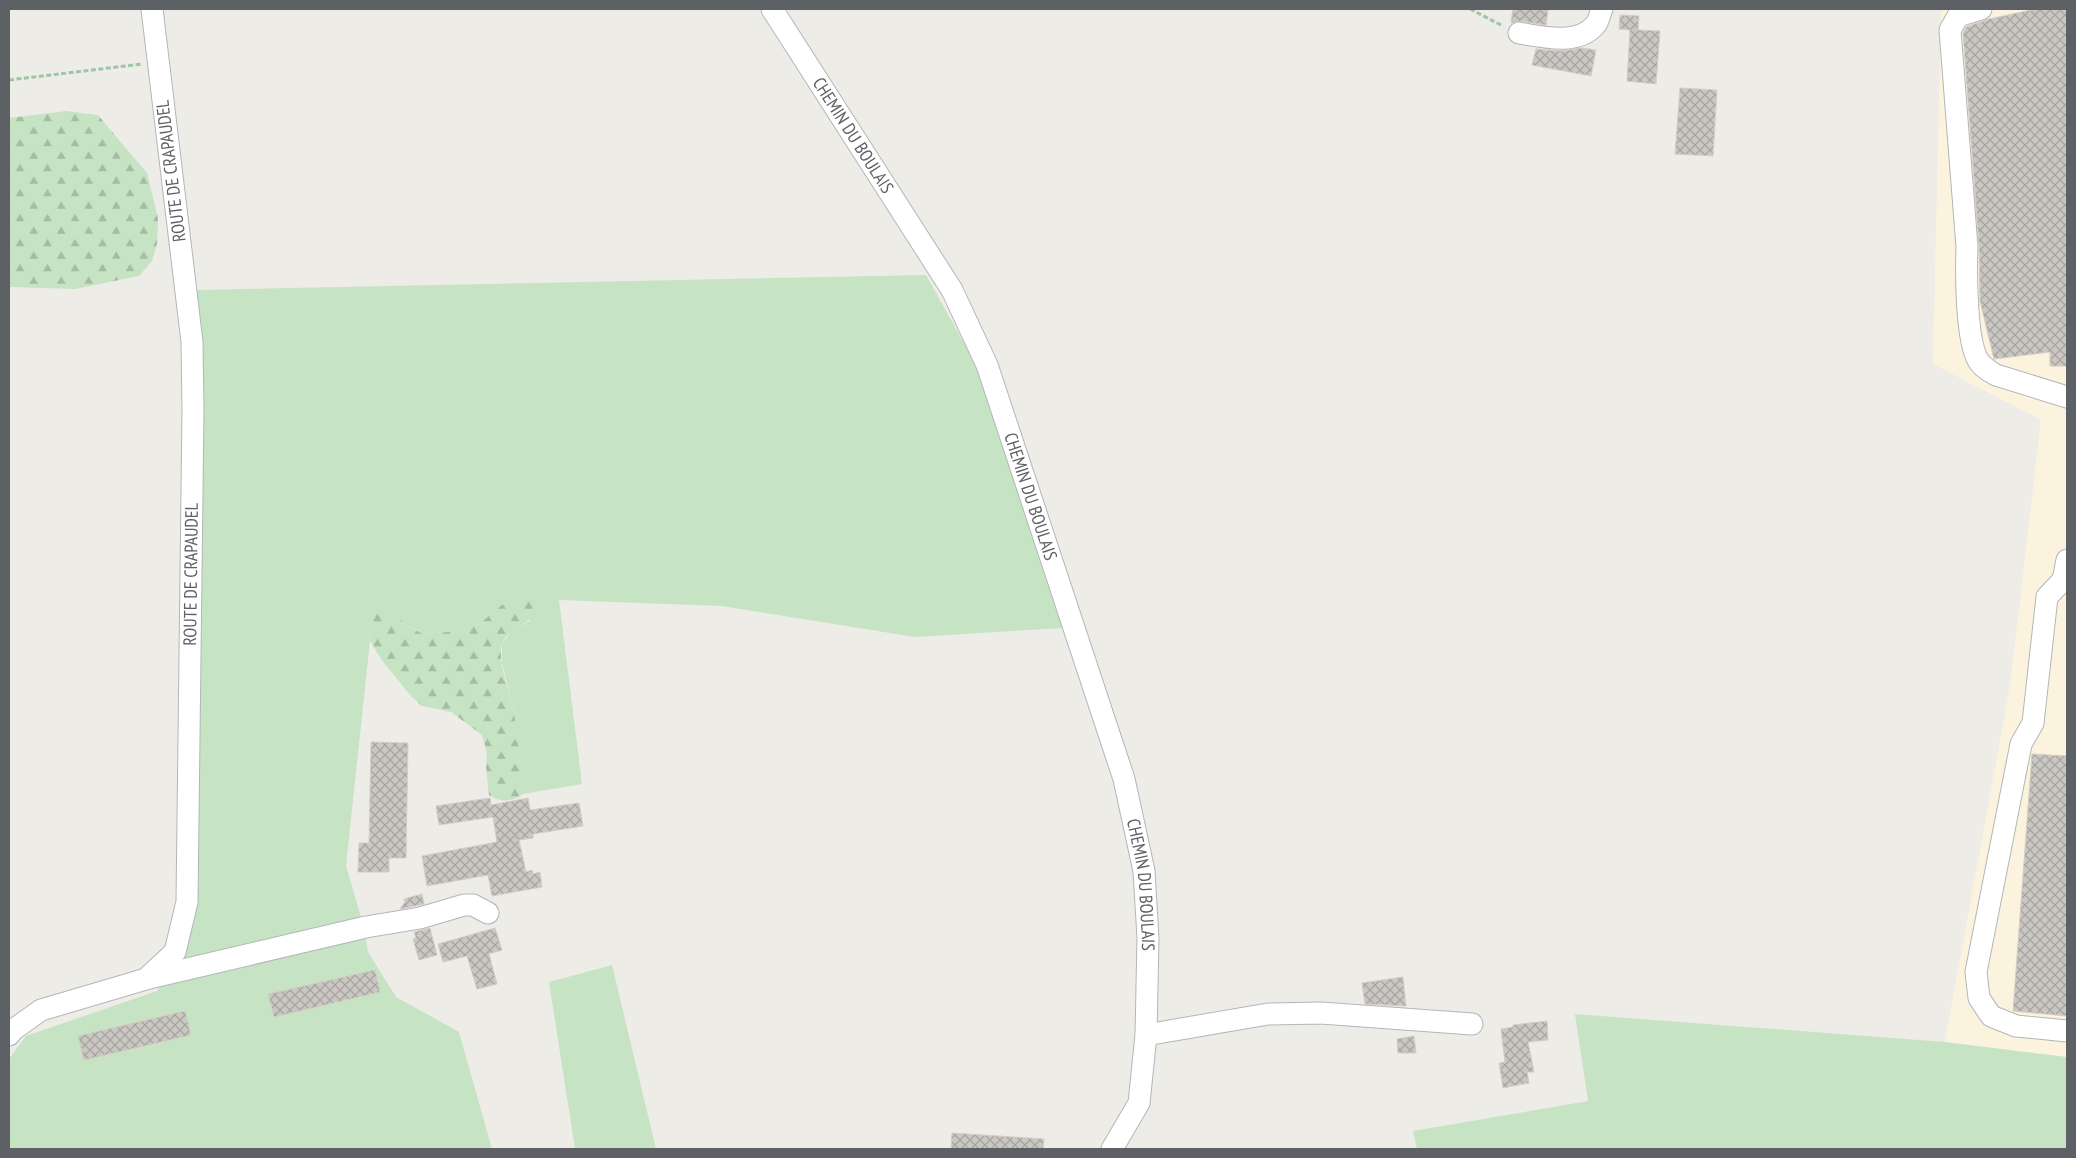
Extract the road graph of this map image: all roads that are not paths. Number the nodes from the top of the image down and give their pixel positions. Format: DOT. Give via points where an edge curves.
graph roads {
  1 [pos="152,9"];
  2 [pos="772,9"];
  3 [pos="1602,9"];
  4 [pos="1981,9"];
  5 [pos="1519,33"];
  6 [pos="2067,397"];
  7 [pos="2066,574"];
  8 [pos="488,913"];
  9 [pos="146,978"];
  10 [pos="1472,1024"];
  11 [pos="2067,1031"];
  12 [pos="1146,1035"];
  13 [pos="9,1036"];
  14 [pos="1138,1103"];
  15 [pos="1112,1149"];
  16 [pos="1131,1149"];
  1 -- 9 [label="street, ROUTE DE CRAPAUDEL" via="192,342 193,410 187,902 175,952"];
  2 -- 12 [label="street, CHEMIN DU BOULAIS" via="952,290 987,365 1124,779 1144,871 1148,938"];
  3 -- 5 [label="street" via="1596,24 1584,33 1568,38"];
  4 -- 6 [label="street" via="1958,16 1950,30 1973,349 1979,361 1996,375"];
  7 -- 11 [label="street" via="2047,598 2032,723 2021,744 1976,972 1979,998 1991,1016 2016,1026"];
  8 -- 9 [label="street" via="473,905 464,905 420,918 366,927"];
  9 -- 13 [label="street, ROUTE DE CRAPAUDEL" via="41,1010"];
  10 -- 12 [label="street" via="1322,1013 1268,1014"];
  12 -- 14 [label="street, CHEMIN DU BOULAIS"];
  14 -- 15 [label="street"];
  14 -- 16 [label="street, CHEMIN DU BOULAIS"];
}
